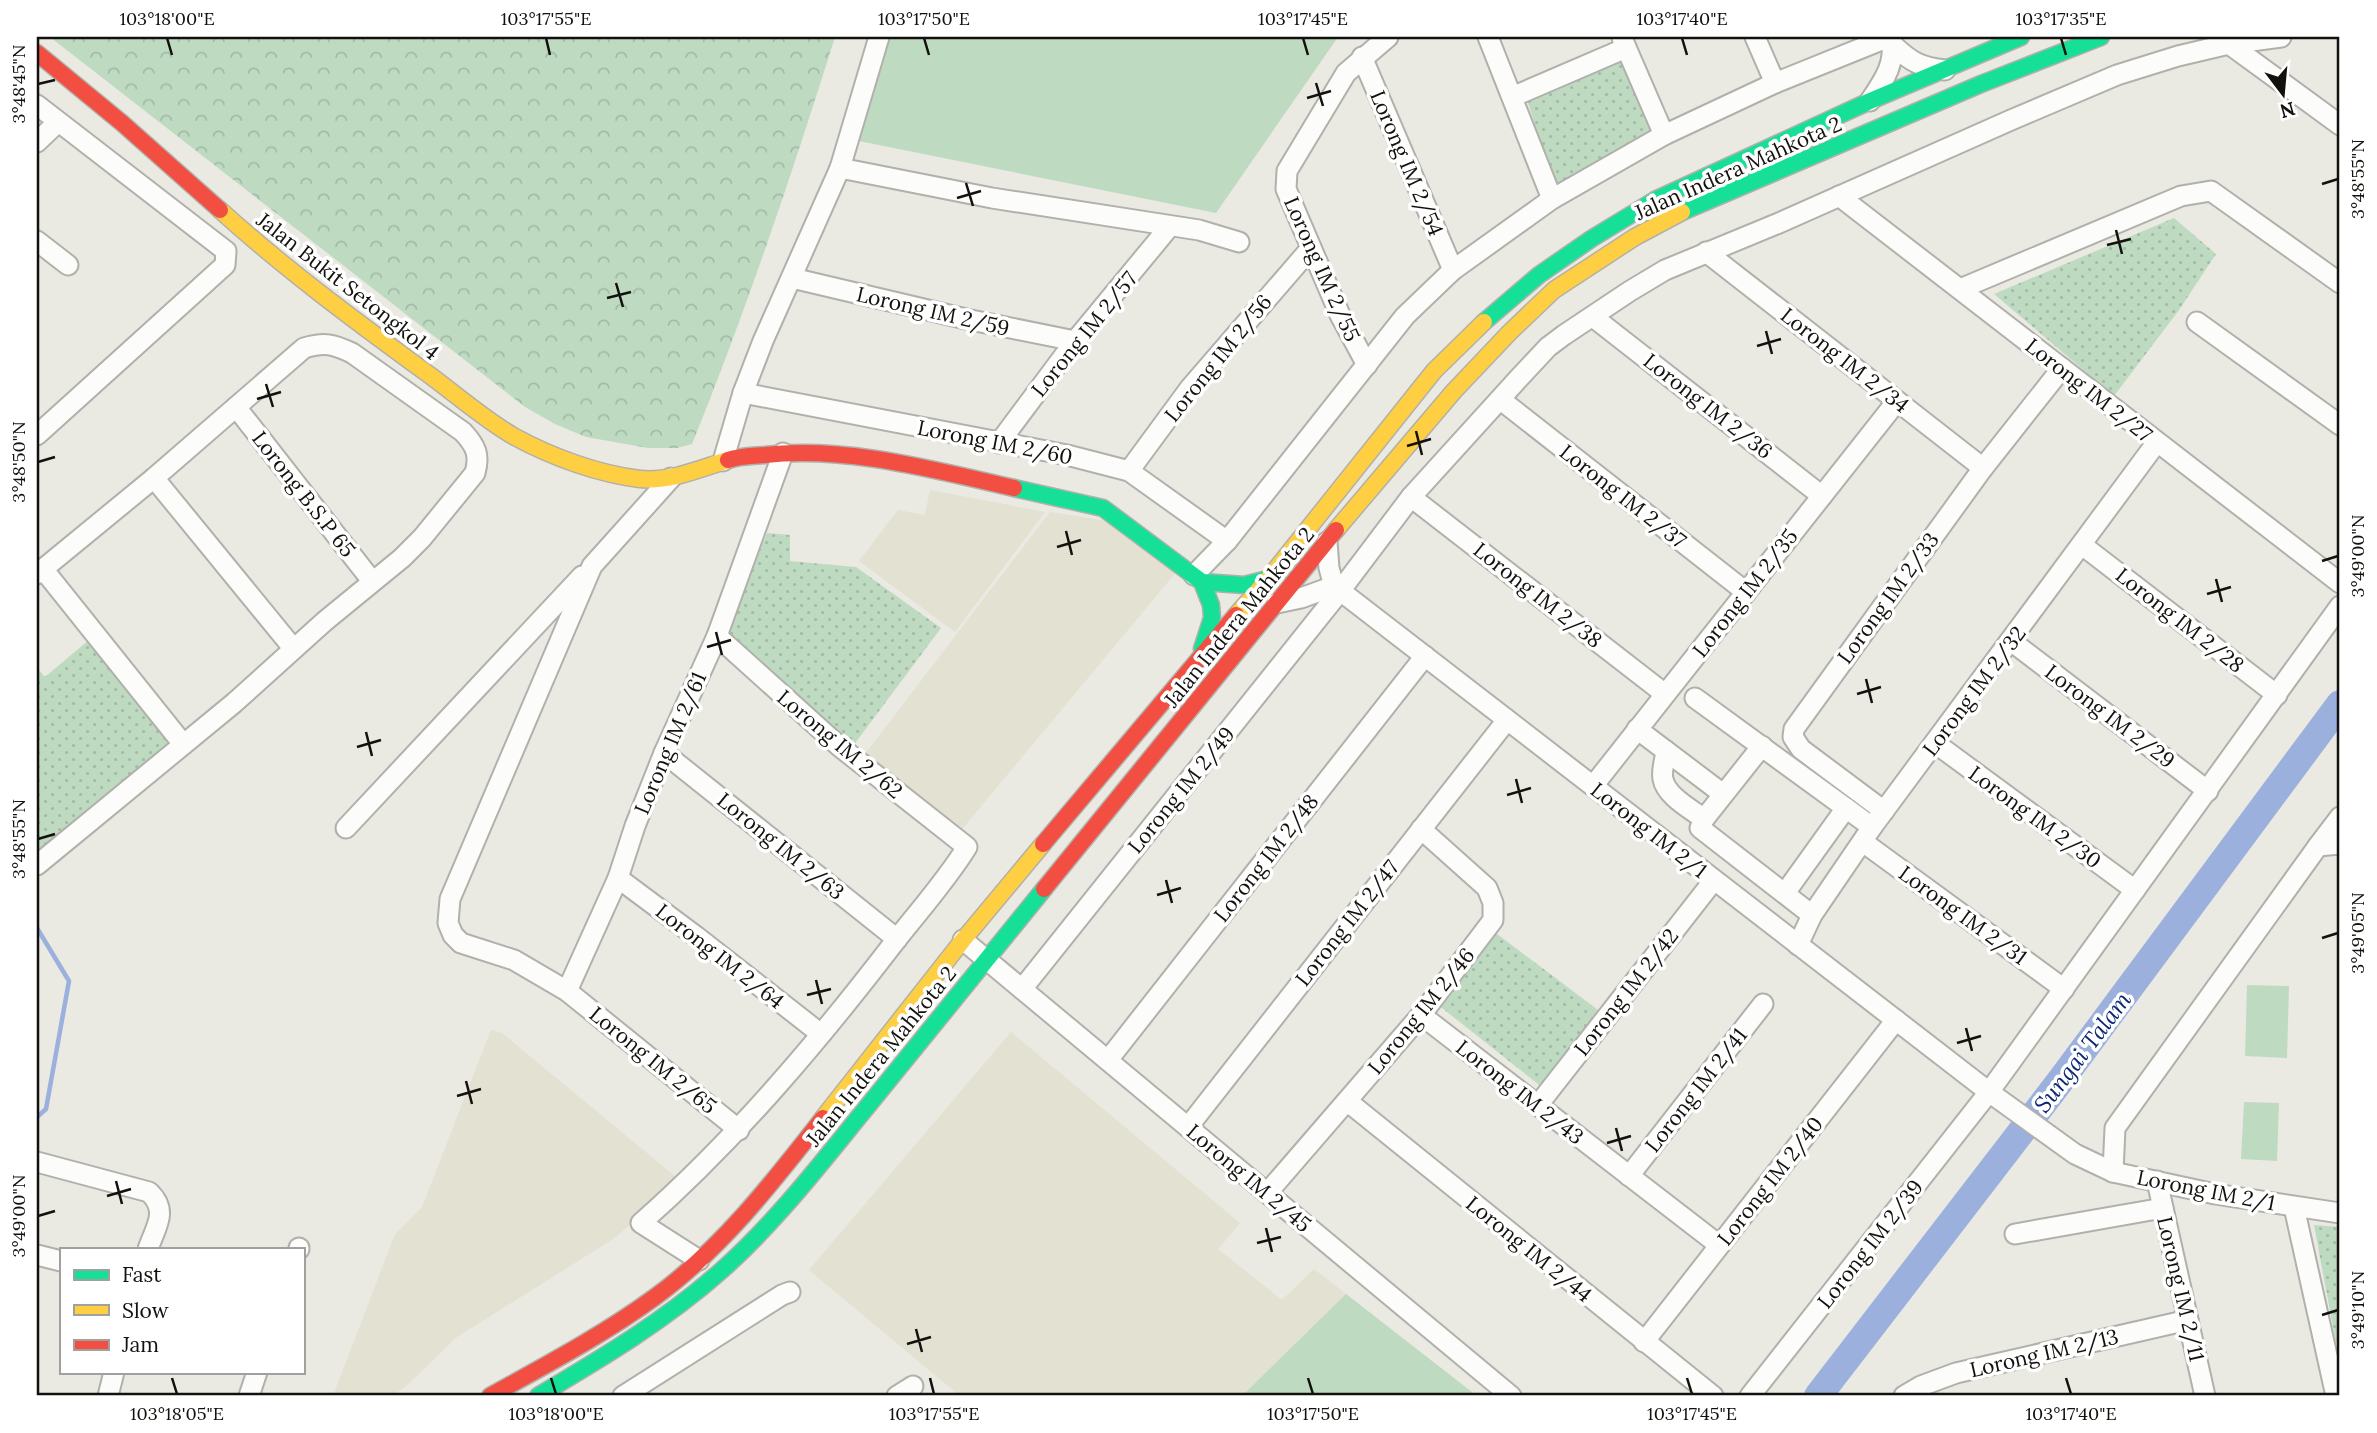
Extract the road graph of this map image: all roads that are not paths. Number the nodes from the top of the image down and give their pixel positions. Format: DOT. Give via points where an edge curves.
graph roads {
  1 [pos="879,37"];
  2 [pos="1388,37"];
  3 [pos="1488,37"];
  4 [pos="1755,37"];
  5 [pos="2021,37"];
  6 [pos="2101,37"];
  7 [pos="2281,37"];
  8 [pos="1890,39"];
  9 [pos="1624,42"];
  10 [pos="2229,44"];
  11 [pos="37,53"];
  12 [pos="1362,57"];
  13 [pos="1945,70"];
  14 [pos="1774,83"];
  15 [pos="1512,97"];
  16 [pos="1870,101"];
  17 [pos="37,105"];
  18 [pos="58,122"];
  19 [pos="2340,125"];
  20 [pos="1664,135"];
  21 [pos="37,142"];
  22 [pos="840,168"];
  23 [pos="1839,196"];
  24 [pos="1552,199"];
  25 [pos="1170,226"];
  26 [pos="37,242"];
  27 [pos="1239,242"];
  28 [pos="1311,247"];
  29 [pos="1706,252"];
  30 [pos="68,265"];
  31 [pos="1453,270"];
  32 [pos="792,278"];
  33 [pos="2340,283"];
  34 [pos="1960,289"];
  35 [pos="1593,317"];
  36 [pos="2197,322"];
  37 [pos="1075,341"];
  38 [pos="1367,365"];
  39 [pos="2062,369"];
  40 [pos="1434,370"];
  41 [pos="1454,391"];
  42 [pos="743,393"];
  43 [pos="1501,400"];
  44 [pos="1897,401"];
  45 [pos="236,407"];
  46 [pos="2340,425"];
  47 [pos="37,435"];
  48 [pos="2157,442"];
  49 [pos="999,443"];
  50 [pos="783,453"];
  51 [pos="723,461"];
  52 [pos="1983,468"];
  53 [pos="1129,471"];
  54 [pos="154,478"];
  55 [pos="671,478"];
  56 [pos="1822,496"];
  57 [pos="1411,497"];
  58 [pos="1227,541"];
  59 [pos="1326,542"];
  60 [pos="2082,545"];
  61 [pos="592,566"];
  62 [pos="40,572"];
  63 [pos="1198,578"];
  64 [pos="1268,579"];
  65 [pos="372,581"];
  66 [pos="2340,583"];
  67 [pos="1337,588"];
  68 [pos="1746,592"];
  69 [pos="1278,603"];
  70 [pos="2340,606"];
  71 [pos="717,636"];
  72 [pos="2011,641"];
  73 [pos="293,648"];
  74 [pos="1425,656"];
  75 [pos="1199,657"];
  76 [pos="1665,694"];
  77 [pos="2277,695"];
  78 [pos="1695,698"];
  79 [pos="1507,720"];
  80 [pos="1637,729"];
  81 [pos="1935,743"];
  82 [pos="183,744"];
  83 [pos="1762,746"];
  84 [pos="1666,751"];
  85 [pos="664,753"];
  86 [pos="1592,786"];
  87 [pos="2208,791"];
  88 [pos="1723,794"];
  89 [pos="1846,808"];
  90 [pos="2340,817"];
  91 [pos="1703,819"];
  92 [pos="1873,827"];
  93 [pos="346,828"];
  94 [pos="1421,829"];
  95 [pos="2340,844"];
  96 [pos="2318,846"];
  97 [pos="37,865"];
  98 [pos="618,878"];
  99 [pos="1714,880"];
  100 [pos="2135,890"];
  101 [pos="1785,893"];
  102 [pos="1812,915"];
  103 [pos="897,939"];
  104 [pos="963,940"];
  105 [pos="1798,945"];
  106 [pos="987,958"];
  107 [pos="1022,989"];
  108 [pos="2064,989"];
  109 [pos="567,991"];
  110 [pos="1763,1004"];
  111 [pos="1421,1015"];
  112 [pos="1896,1020"];
  113 [pos="821,1034"];
  114 [pos="1108,1060"];
  115 [pos="1995,1096"];
  116 [pos="1347,1101"];
  117 [pos="1538,1105"];
  118 [pos="1188,1127"];
  119 [pos="739,1130"];
  120 [pos="37,1162"];
  121 [pos="2113,1172"];
  122 [pos="1629,1176"];
  123 [pos="2157,1181"];
  124 [pos="1268,1192"];
  125 [pos="2294,1207"];
  126 [pos="2163,1208"];
  127 [pos="2340,1213"];
  128 [pos="2015,1234"];
  129 [pos="1719,1245"];
  130 [pos="148,1248"];
  131 [pos="37,1255"];
  132 [pos="699,1260"];
  133 [pos="60,1261"];
  134 [pos="790,1292"];
  135 [pos="2188,1320"];
  136 [pos="1644,1342"];
  137 [pos="114,1374"];
  138 [pos="256,1374"];
  139 [pos="108,1396"];
  140 [pos="249,1396"];
  141 [pos="490,1396"];
  142 [pos="538,1396"];
  143 [pos="623,1396"];
  144 [pos="1511,1396"];
  145 [pos="1713,1396"];
  146 [pos="1750,1396"];
  147 [pos="1904,1396"];
  148 [pos="2205,1396"];
  149 [pos="2336,1396"];
  1 -- 22 [label="street"];
  2 -- 12 [label="street"];
  3 -- 15 [label="street"];
  4 -- 14 [label="street"];
  5 -- 13 [label="street, Jalan Indera Mahkota 2"];
  6 -- 41 [label="street, Jalan Indera Mahkota 2" via="1969,89 1678,214 1635,237 1554,290"];
  7 -- 10 [label="street, Lorong IM 2/49"];
  8 -- 13 [label="street" via="1914,63"];
  8 -- 14 [label="street"];
  8 -- 16 [label="street" via="1888,72"];
  9 -- 15 [label="street"];
  9 -- 20 [label="street"];
  10 -- 19 [label="street"];
  10 -- 23 [label="street, Lorong IM 2/49" via="2117,75"];
  11 -- 55 [label="street, Jalan Bukit Setongkol 4" via="253,240 513,436 604,472 642,479"];
  12 -- 28 [label="street, Lorong IM 2/55" via="1346,73 1287,170 1286,189"];
  12 -- 31 [label="street, Lorong IM 2/54"];
  13 -- 16 [label="street, Jalan Indera Mahkota 2"];
  14 -- 20 [label="street"];
  15 -- 24 [label="street"];
  16 -- 40 [label="street, Jalan Indera Mahkota 2" via="1655,200 1591,239 1539,275"];
  17 -- 18 [label="street"];
  18 -- 21 [label="street"];
  18 -- 47 [label="street" via="226,251 225,265"];
  20 -- 24 [label="street"];
  22 -- 25 [label="street"];
  22 -- 32 [label="street"];
  23 -- 29 [label="street, Lorong IM 2/49"];
  23 -- 34 [label="street, Lorong IM 2/27"];
  24 -- 31 [label="street"];
  25 -- 27 [label="street"];
  25 -- 37 [label="street, Lorong IM 2/57"];
  26 -- 30 [label="street"];
  28 -- 38 [label="street, Lorong IM 2/55" via="1339,315"];
  28 -- 53 [label="street, Lorong IM 2/56" via="1191,388"];
  29 -- 35 [label="street, Lorong IM 2/49" via="1630,290"];
  29 -- 44 [label="street, Lorong IM 2/34"];
  31 -- 38 [label="street" via="1405,316"];
  32 -- 37 [label="street, Lorong IM 2/59"];
  32 -- 42 [label="street"];
  33 -- 34 [label="street" via="2211,191 2181,196"];
  34 -- 39 [label="street, Lorong IM 2/27"];
  35 -- 43 [label="street, Lorong IM 2/49" via="1548,347"];
  35 -- 56 [label="street, Lorong IM 2/36"];
  36 -- 46 [label="street"];
  37 -- 49 [label="street, Lorong IM 2/57"];
  38 -- 58 [label="street"];
  39 -- 48 [label="street, Lorong IM 2/27"];
  39 -- 52 [label="street, Lorong IM 2/33"];
  40 -- 41 [label="street" via="1447,375"];
  40 -- 64 [label="street, Jalan Indera Mahkota 2"];
  41 -- 59 [label="street, Jalan Indera Mahkota 2"];
  42 -- 49 [label="street, Lorong IM 2/60"];
  42 -- 51 [label="street"];
  43 -- 57 [label="street, Lorong IM 2/49"];
  43 -- 68 [label="street, Lorong IM 2/37"];
  44 -- 52 [label="street, Lorong IM 2/34"];
  44 -- 56 [label="street, Lorong IM 2/35"];
  45 -- 54 [label="street"];
  45 -- 65 [label="street, Lorong B.S.P 65"];
  45 -- 65 [label="street" via="304,348 321,343 352,354 471,441 479,461 475,473 422,538"];
  48 -- 60 [label="street, Lorong IM 2/32"];
  48 -- 66 [label="street, Lorong IM 2/27"];
  49 -- 53 [label="street, Lorong IM 2/60"];
  50 -- 51 [label="street, Jalan Bukit Setongkol 4"];
  50 -- 63 [label="street, Jalan Bukit Setongkol 4" via="827,453 937,471 1103,508"];
  50 -- 71 [label="street, Lorong IM 2/61"];
  51 -- 55 [label="street, Jalan Bukit Setongkol 4"];
  52 -- 92 [label="street, Lorong IM 2/33" via="1794,729 1793,737 1801,749"];
  53 -- 58 [label="street, Lorong IM 2/60"];
  54 -- 62 [label="street"];
  54 -- 73 [label="street"];
  55 -- 61 [label="street"];
  56 -- 68 [label="street, Lorong IM 2/35"];
  57 -- 67 [label="street, Lorong IM 2/49"];
  57 -- 76 [label="street, Lorong IM 2/38"];
  58 -- 63 [label="street"];
  59 -- 67 [label="street"];
  59 -- 69 [label="street, Jalan Indera Mahkota 2"];
  60 -- 72 [label="street, Lorong IM 2/32"];
  60 -- 77 [label="street, Lorong IM 2/28"];
  61 -- 93 [label="street"];
  61 -- 109 [label="street, Lorong IM 2/65" via="450,899 448,923 461,943 514,960"];
  62 -- 82 [label="street"];
  63 -- 64 [label="street" via="1244,585"];
  63 -- 75 [label="street" via="1212,618"];
  64 -- 75 [label="street, Jalan Indera Mahkota 2"];
  65 -- 73 [label="street"];
  67 -- 69 [label="street"];
  67 -- 74 [label="street, Lorong IM 2/1"];
  67 -- 107 [label="street, Lorong IM 2/49"];
  68 -- 76 [label="street, Lorong IM 2/35"];
  69 -- 106 [label="street, Jalan Indera Mahkota 2"];
  70 -- 77 [label="street, Lorong IM 2/39"];
  71 -- 85 [label="street, Lorong IM 2/61"];
  71 -- 103 [label="street, Lorong IM 2/62" via="839,746 968,847"];
  72 -- 81 [label="street, Lorong IM 2/32"];
  72 -- 87 [label="street, Lorong IM 2/29"];
  73 -- 82 [label="street"];
  74 -- 79 [label="street, Lorong IM 2/1"];
  74 -- 114 [label="street, Lorong IM 2/48"];
  75 -- 104 [label="street, Jalan Indera Mahkota 2"];
  76 -- 80 [label="street, Lorong IM 2/35"];
  77 -- 87 [label="street, Lorong IM 2/39"];
  78 -- 83 [label="street"];
  79 -- 86 [label="street, Lorong IM 2/1"];
  79 -- 94 [label="street, Lorong IM 2/47"];
  80 -- 84 [label="street"];
  80 -- 86 [label="street, Lorong IM 2/35"];
  81 -- 92 [label="street, Lorong IM 2/32"];
  81 -- 100 [label="street, Lorong IM 2/30"];
  82 -- 97 [label="street"];
  83 -- 88 [label="street"];
  83 -- 89 [label="street"];
  84 -- 88 [label="street"];
  84 -- 91 [label="street" via="1664,785"];
  85 -- 98 [label="street, Lorong IM 2/61"];
  85 -- 103 [label="street, Lorong IM 2/63"];
  86 -- 99 [label="street, Lorong IM 2/1"];
  87 -- 100 [label="street, Lorong IM 2/39"];
  88 -- 91 [label="street"];
  89 -- 92 [label="street"];
  89 -- 101 [label="street"];
  90 -- 96 [label="street"];
  91 -- 101 [label="street" via="1701,830"];
  92 -- 102 [label="street, Lorong IM 2/32"];
  92 -- 108 [label="street, Lorong IM 2/31"];
  94 -- 111 [label="street, Lorong IM 2/46" via="1487,888 1493,903 1493,920"];
  94 -- 118 [label="street, Lorong IM 2/47"];
  95 -- 96 [label="street"];
  96 -- 121 [label="street" via="2115,1128"];
  98 -- 109 [label="street, Lorong IM 2/61"];
  98 -- 113 [label="street, Lorong IM 2/64"];
  99 -- 105 [label="street, Lorong IM 2/1"];
  99 -- 117 [label="street, Lorong IM 2/42"];
  100 -- 108 [label="street, Lorong IM 2/39"];
  101 -- 102 [label="street"];
  102 -- 105 [label="street, Lorong IM 2/32"];
  103 -- 113 [label="street"];
  104 -- 106 [label="street, Lorong IM 2/45"];
  104 -- 132 [label="street, Jalan Indera Mahkota 2" via="767,1190"];
  105 -- 112 [label="street, Lorong IM 2/1"];
  106 -- 107 [label="street, Lorong IM 2/45"];
  106 -- 142 [label="street, Jalan Indera Mahkota 2" via="809,1177 712,1280 616,1351"];
  107 -- 114 [label="street, Lorong IM 2/45"];
  108 -- 115 [label="street, Lorong IM 2/39"];
  109 -- 119 [label="street, Lorong IM 2/65"];
  110 -- 122 [label="street, Lorong IM 2/41"];
  111 -- 116 [label="street, Lorong IM 2/46"];
  111 -- 117 [label="street, Lorong IM 2/43"];
  112 -- 115 [label="street, Lorong IM 2/1"];
  112 -- 129 [label="street, Lorong IM 2/40"];
  113 -- 119 [label="street"];
  114 -- 118 [label="street, Lorong IM 2/45"];
  115 -- 121 [label="street, Lorong IM 2/1" via="2075,1154"];
  115 -- 146 [label="street, Lorong IM 2/39"];
  116 -- 124 [label="street, Lorong IM 2/46"];
  116 -- 136 [label="street, Lorong IM 2/44"];
  117 -- 122 [label="street, Lorong IM 2/43"];
  118 -- 124 [label="street, Lorong IM 2/45"];
  119 -- 132 [label="street" via="641,1223"];
  120 -- 130 [label="street" via="149,1192 161,1210"];
  121 -- 123 [label="street, Lorong IM 2/1"];
  122 -- 129 [label="street, Lorong IM 2/43"];
  123 -- 125 [label="street, Lorong IM 2/1"];
  123 -- 126 [label="street, Lorong IM 2/11"];
  124 -- 144 [label="street, Lorong IM 2/45"];
  125 -- 127 [label="street, Lorong IM 2/1"];
  125 -- 149 [label="street"];
  126 -- 128 [label="street"];
  126 -- 135 [label="street, Lorong IM 2/11"];
  129 -- 136 [label="street, Lorong IM 2/40"];
  131 -- 133 [label="street"];
  132 -- 141 [label="street, Jalan Indera Mahkota 2" via="623,1321"];
  134 -- 143 [label="street"];
  135 -- 147 [label="street, Lorong IM 2/13" via="1956,1373"];
  135 -- 148 [label="street, Lorong IM 2/11"];
  136 -- 145 [label="street, Lorong IM 2/44"];
  137 -- 139 [label="street"];
  138 -- 140 [label="street"];
}
